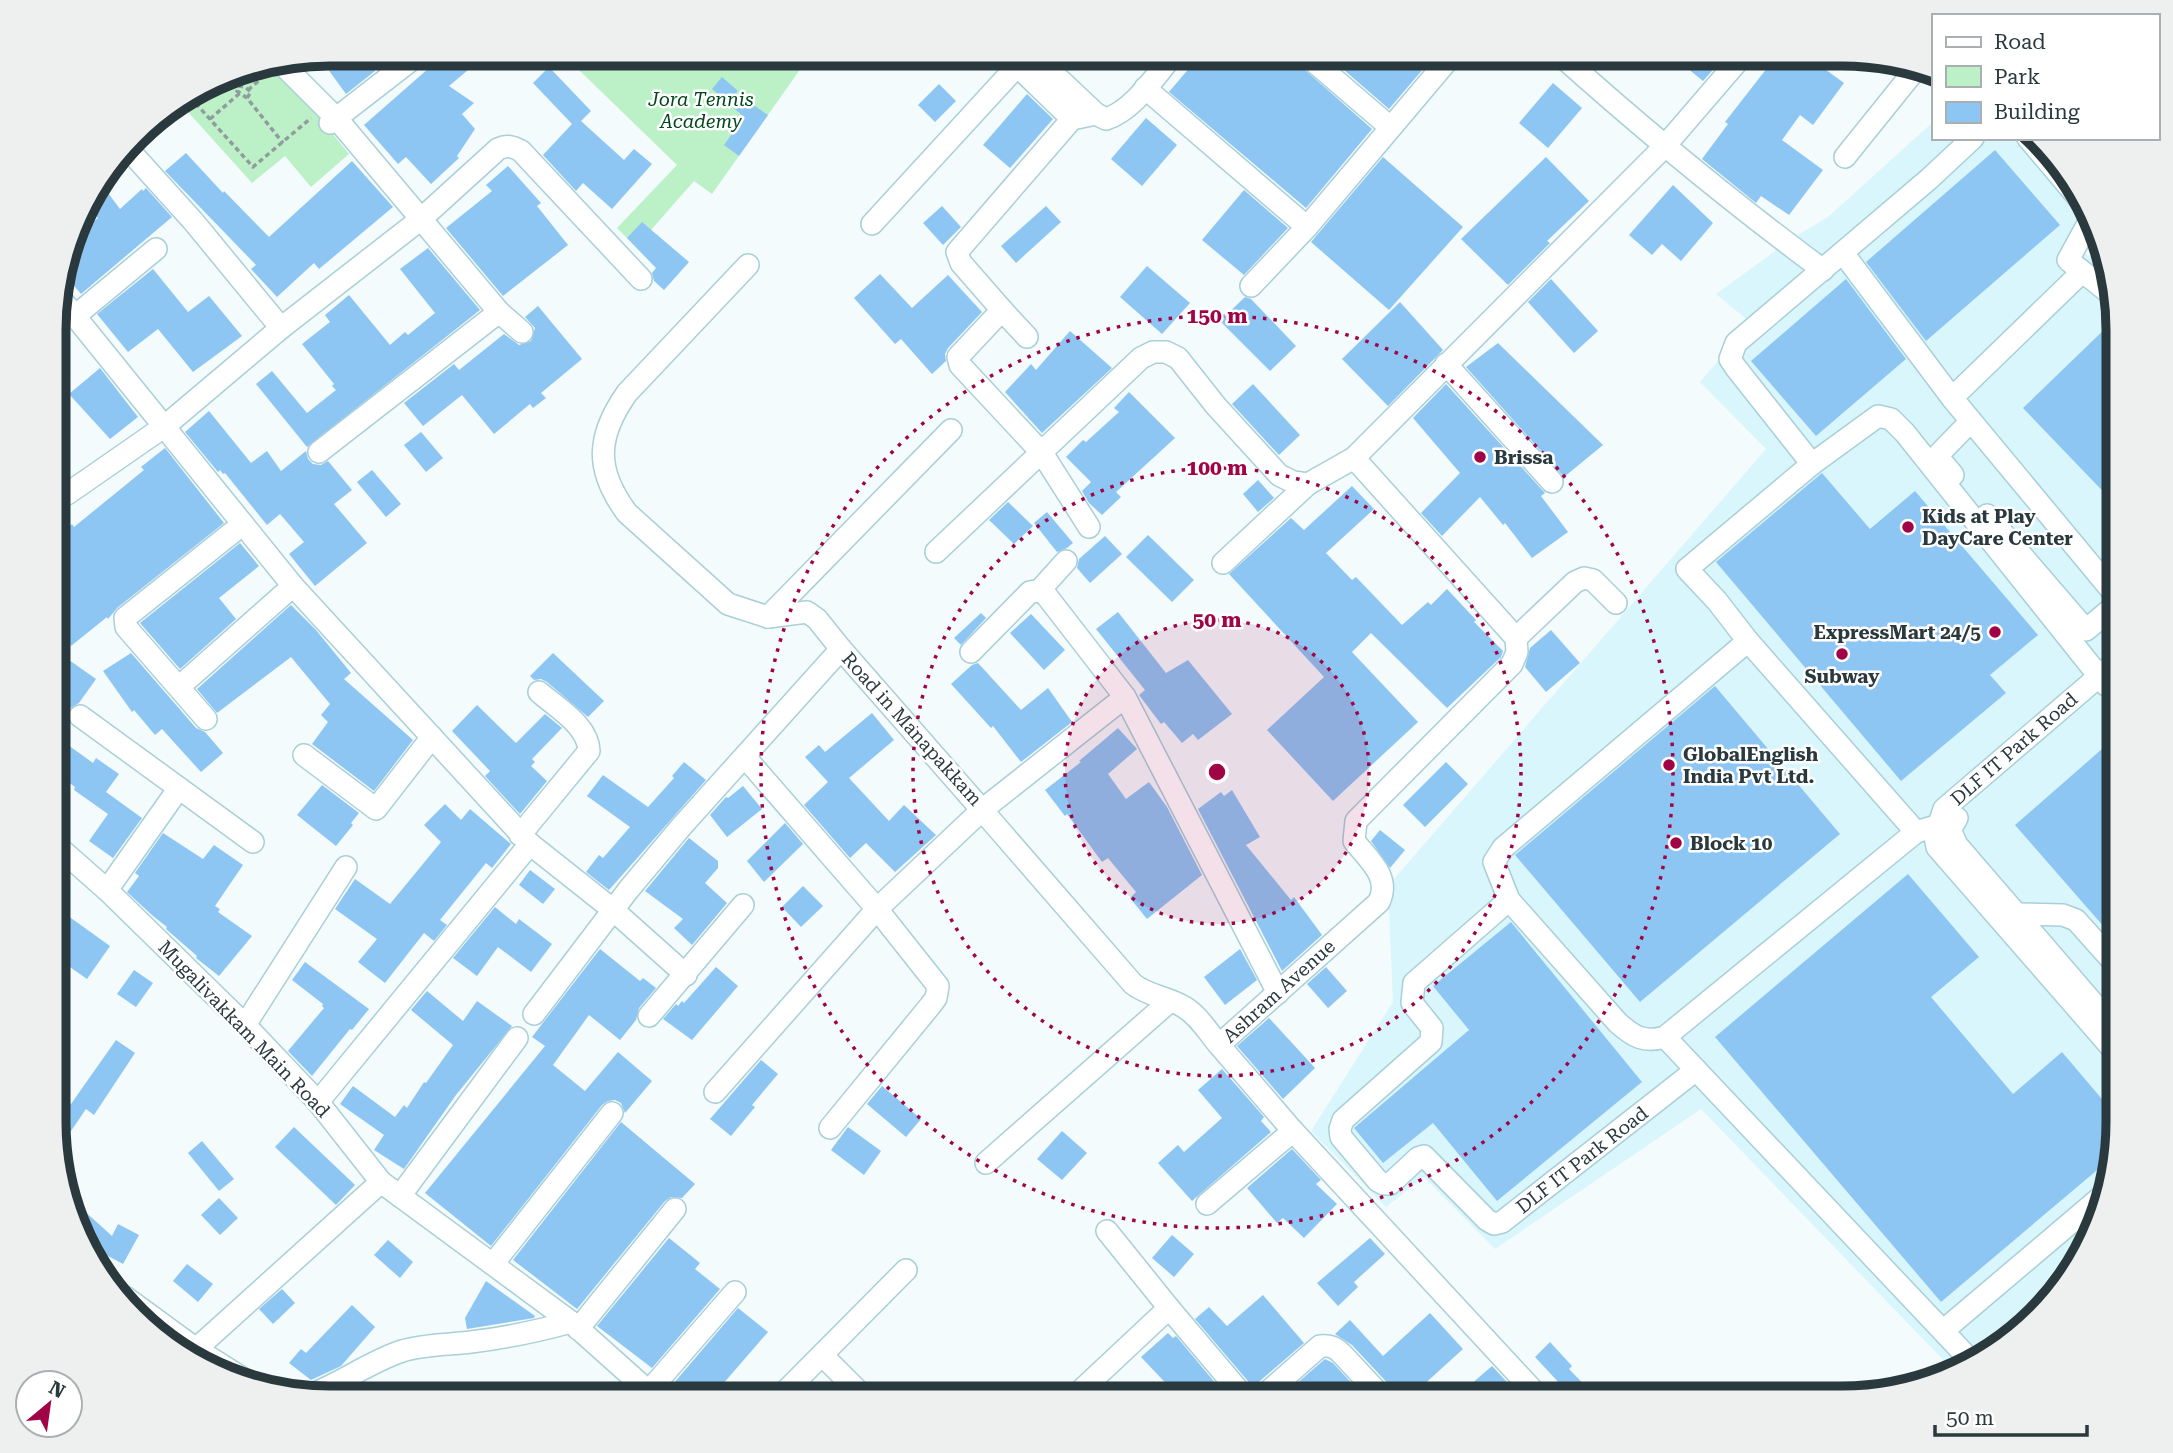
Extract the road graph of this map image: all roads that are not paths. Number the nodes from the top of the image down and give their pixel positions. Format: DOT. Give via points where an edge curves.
graph roads {
  1 [pos="404,66"];
  2 [pos="1006,66"];
  3 [pos="1017,66"];
  4 [pos="1045,66"];
  5 [pos="1164,66"];
  6 [pos="1320,66"];
  7 [pos="1443,66"];
  8 [pos="1573,66"];
  9 [pos="1734,66"];
  10 [pos="288,70"];
  11 [pos="1908,75"];
  12 [pos="1145,88"];
  13 [pos="1096,114"];
  14 [pos="1072,119"];
  15 [pos="334,121"];
  16 [pos="1390,127"];
  17 [pos="1971,140"];
  18 [pos="1664,147"];
  19 [pos="133,155"];
  20 [pos="1845,157"];
  21 [pos="421,219"];
  22 [pos="872,223"];
  23 [pos="1307,227"];
  24 [pos="2087,231"];
  25 [pos="156,249"];
  26 [pos="1843,253"];
  27 [pos="748,265"];
  28 [pos="2075,266"];
  29 [pos="1823,270"];
  30 [pos="641,279"];
  31 [pos="1251,286"];
  32 [pos="2103,288"];
  33 [pos="68,307"];
  34 [pos="1002,310"];
  35 [pos="499,312"];
  36 [pos="75,316"];
  37 [pos="281,328"];
  38 [pos="522,332"];
  39 [pos="1027,337"];
  40 [pos="1446,364"];
  41 [pos="1952,398"];
  42 [pos="1971,421"];
  43 [pos="165,426"];
  44 [pos="951,430"];
  45 [pos="319,452"];
  46 [pos="1042,453"];
  47 [pos="1354,458"];
  48 [pos="1812,464"];
  49 [pos="1552,482"];
  50 [pos="1308,484"];
  51 [pos="66,489"];
  52 [pos="243,524"];
  53 [pos="1089,527"];
  54 [pos="936,552"];
  55 [pos="1066,561"];
  56 [pos="1223,563"];
  57 [pos="293,586"];
  58 [pos="2106,586"];
  59 [pos="1039,591"];
  60 [pos="1616,603"];
  61 [pos="2106,612"];
  62 [pos="768,617"];
  63 [pos="1516,638"];
  64 [pos="1748,641"];
  65 [pos="841,649"];
  66 [pos="971,652"];
  67 [pos="2106,677"];
  68 [pos="2106,681"];
  69 [pos="179,688"];
  70 [pos="539,692"];
  71 [pos="1125,697"];
  72 [pos="80,716"];
  73 [pos="206,719"];
  74 [pos="432,737"];
  75 [pos="304,755"];
  76 [pos="745,757"];
  77 [pos="179,788"];
  78 [pos="982,810"];
  79 [pos="1934,829"];
  80 [pos="525,839"];
  81 [pos="253,842"];
  82 [pos="66,854"];
  83 [pos="346,867"];
  84 [pos="107,890"];
  85 [pos="1509,900"];
  86 [pos="743,905"];
  87 [pos="612,909"];
  88 [pos="877,909"];
  89 [pos="2017,915"];
  90 [pos="2106,953"];
  91 [pos="686,975"];
  92 [pos="1278,993"];
  93 [pos="1170,1000"];
  94 [pos="534,1014"];
  95 [pos="649,1016"];
  96 [pos="2106,1017"];
  97 [pos="245,1025"];
  98 [pos="1665,1037"];
  99 [pos="517,1038"];
  100 [pos="2106,1041"];
  101 [pos="1219,1045"];
  102 [pos="1696,1070"];
  103 [pos="715,1092"];
  104 [pos="318,1102"];
  105 [pos="612,1112"];
  106 [pos="830,1128"];
  107 [pos="1293,1131"];
  108 [pos="986,1163"];
  109 [pos="381,1182"];
  110 [pos="400,1196"];
  111 [pos="2093,1203"];
  112 [pos="1207,1204"];
  113 [pos="675,1209"];
  114 [pos="1107,1231"];
  115 [pos="493,1264"];
  116 [pos="906,1270"];
  117 [pos="735,1292"];
  118 [pos="1170,1308"];
  119 [pos="574,1326"];
  120 [pos="1944,1329"];
  121 [pos="196,1350"];
  122 [pos="822,1355"];
  123 [pos="1966,1355"];
  124 [pos="328,1386"];
  125 [pos="643,1386"];
  126 [pos="660,1386"];
  127 [pos="791,1386"];
  128 [pos="853,1386"];
  129 [pos="1086,1386"];
  130 [pos="1235,1386"];
  131 [pos="1275,1386"];
  132 [pos="1372,1386"];
  133 [pos="1529,1386"];
  1 -- 15 [label="street"];
  2 -- 22 [label="street"];
  3 -- 14 [label="street"];
  4 -- 13 [label="street"];
  5 -- 12 [label="street"];
  6 -- 16 [label="street"];
  7 -- 16 [label="street"];
  8 -- 18 [label="street"];
  9 -- 18 [label="street"];
  10 -- 15 [label="street"];
  11 -- 20 [label="street"];
  12 -- 13 [label="street" via="1116,115 1106,119"];
  12 -- 23 [label="street"];
  13 -- 14 [label="street"];
  14 -- 34 [label="street" via="957,252 961,263"];
  15 -- 21 [label="street"];
  16 -- 23 [label="street"];
  17 -- 26 [label="street"];
  18 -- 29 [label="street"];
  18 -- 40 [label="street"];
  19 -- 37 [label="street"];
  21 -- 30 [label="street" via="498,149 515,147"];
  21 -- 35 [label="street"];
  21 -- 37 [label="street"];
  23 -- 31 [label="street"];
  24 -- 28 [label="street"];
  25 -- 36 [label="street"];
  26 -- 29 [label="street"];
  26 -- 41 [label="street"];
  27 -- 62 [label="street" via="627,393 611,415 603,452 614,496 627,513 728,604"];
  28 -- 32 [label="street"];
  28 -- 41 [label="street"];
  29 -- 48 [label="street" via="1737,344 1730,359"];
  33 -- 36 [label="street"];
  34 -- 39 [label="street"];
  34 -- 46 [label="street" via="963,350 958,357 960,365"];
  35 -- 38 [label="street"];
  35 -- 45 [label="street"];
  36 -- 43 [label="street"];
  37 -- 43 [label="street"];
  40 -- 47 [label="street"];
  40 -- 49 [label="street"];
  41 -- 42 [label="street"];
  42 -- 58 [label="street"];
  42 -- 61 [label="street" via="1937,456 2085,630"];
  43 -- 51 [label="street"];
  43 -- 52 [label="street"];
  44 -- 62 [label="street"];
  46 -- 50 [label="street" via="1141,358 1166,352 1178,358 1279,475"];
  46 -- 53 [label="street"];
  46 -- 54 [label="street"];
  47 -- 50 [label="street"];
  47 -- 63 [label="street"];
  48 -- 64 [label="street, DLF IT Park Road" via="1687,569"];
  48 -- 67 [label="street, DLF IT Park Road" via="1878,416 1891,419"];
  50 -- 56 [label="street"];
  52 -- 57 [label="street"];
  52 -- 69 [label="street" via="125,618 126,627"];
  55 -- 59 [label="street"];
  57 -- 69 [label="street"];
  57 -- 74 [label="street"];
  59 -- 66 [label="street" via="1030,592"];
  59 -- 71 [label="street"];
  60 -- 63 [label="street" via="1593,580 1584,578"];
  62 -- 65 [label="street" via="807,612"];
  63 -- 92 [label="street, Ashram Avenue" via="1512,664 1356,821 1354,841 1384,885 1379,902"];
  64 -- 79 [label="street, DLF IT Park Road"];
  64 -- 85 [label="street" via="1503,848 1494,862"];
  65 -- 76 [label="street, Road in Manapakkam"];
  65 -- 78 [label="street, Road in Manapakkam"];
  68 -- 79 [label="street, DLF IT Park Road" via="1944,810"];
  69 -- 73 [label="street"];
  70 -- 80 [label="street" via="584,731 589,751"];
  71 -- 78 [label="street, Road in Manapakkam"];
  71 -- 92 [label="street"];
  72 -- 77 [label="street"];
  74 -- 75 [label="street" via="376,809"];
  74 -- 80 [label="street"];
  76 -- 87 [label="street, Road in Manapakkam"];
  76 -- 88 [label="street"];
  77 -- 81 [label="street"];
  77 -- 84 [label="street"];
  78 -- 88 [label="street"];
  78 -- 93 [label="street" via="1132,984"];
  79 -- 89 [label="street, DLF IT Park Road" via="1957,845"];
  79 -- 98 [label="street, DLF IT Park Road"];
  79 -- 100 [label="street, DLF IT Park Road" via="1937,847"];
  80 -- 87 [label="street"];
  80 -- 104 [label="street"];
  82 -- 84 [label="street, Mugalivakkam Main Road"];
  83 -- 97 [label="street"];
  84 -- 97 [label="street, Mugalivakkam Main Road"];
  85 -- 98 [label="street" via="1618,1023 1634,1037 1651,1041"];
  85 -- 102 [label="street, DLF IT Park Road" via="1414,983 1412,1003 1432,1028 1431,1042 1343,1120 1341,1138 1378,1181 1390,1184 1424,1156 1487,1220 1502,1222"];
  86 -- 91 [label="street"];
  87 -- 91 [label="street"];
  87 -- 94 [label="street, Road in Manapakkam"];
  88 -- 103 [label="street"];
  88 -- 106 [label="street" via="932,976 938,986 936,998"];
  89 -- 90 [label="street" via="2076,919"];
  89 -- 96 [label="street, DLF IT Park Road"];
  91 -- 95 [label="street"];
  92 -- 101 [label="street, Ashram Avenue"];
  93 -- 101 [label="street" via="1195,1015"];
  93 -- 108 [label="street"];
  97 -- 104 [label="street, Mugalivakkam Main Road"];
  98 -- 102 [label="street"];
  99 -- 110 [label="street"];
  101 -- 107 [label="street, Ashram Avenue"];
  102 -- 120 [label="street"];
  104 -- 109 [label="street, Mugalivakkam Main Road"];
  105 -- 115 [label="street"];
  107 -- 112 [label="street"];
  107 -- 133 [label="street, Ashram Avenue"];
  109 -- 110 [label="street, Mugalivakkam Main Road"];
  109 -- 121 [label="street"];
  110 -- 115 [label="street, Mugalivakkam Main Road"];
  111 -- 120 [label="street"];
  113 -- 119 [label="street"];
  114 -- 118 [label="street"];
  115 -- 119 [label="street, Mugalivakkam Main Road"];
  116 -- 122 [label="street"];
  117 -- 126 [label="street"];
  118 -- 129 [label="street"];
  118 -- 130 [label="street"];
  119 -- 124 [label="street" via="426,1345 379,1360"];
  119 -- 125 [label="street, Mugalivakkam Main Road"];
  120 -- 123 [label="street"];
  122 -- 127 [label="street"];
  122 -- 128 [label="street"];
  131 -- 132 [label="street" via="1320,1346 1327,1345 1335,1347"];
}
